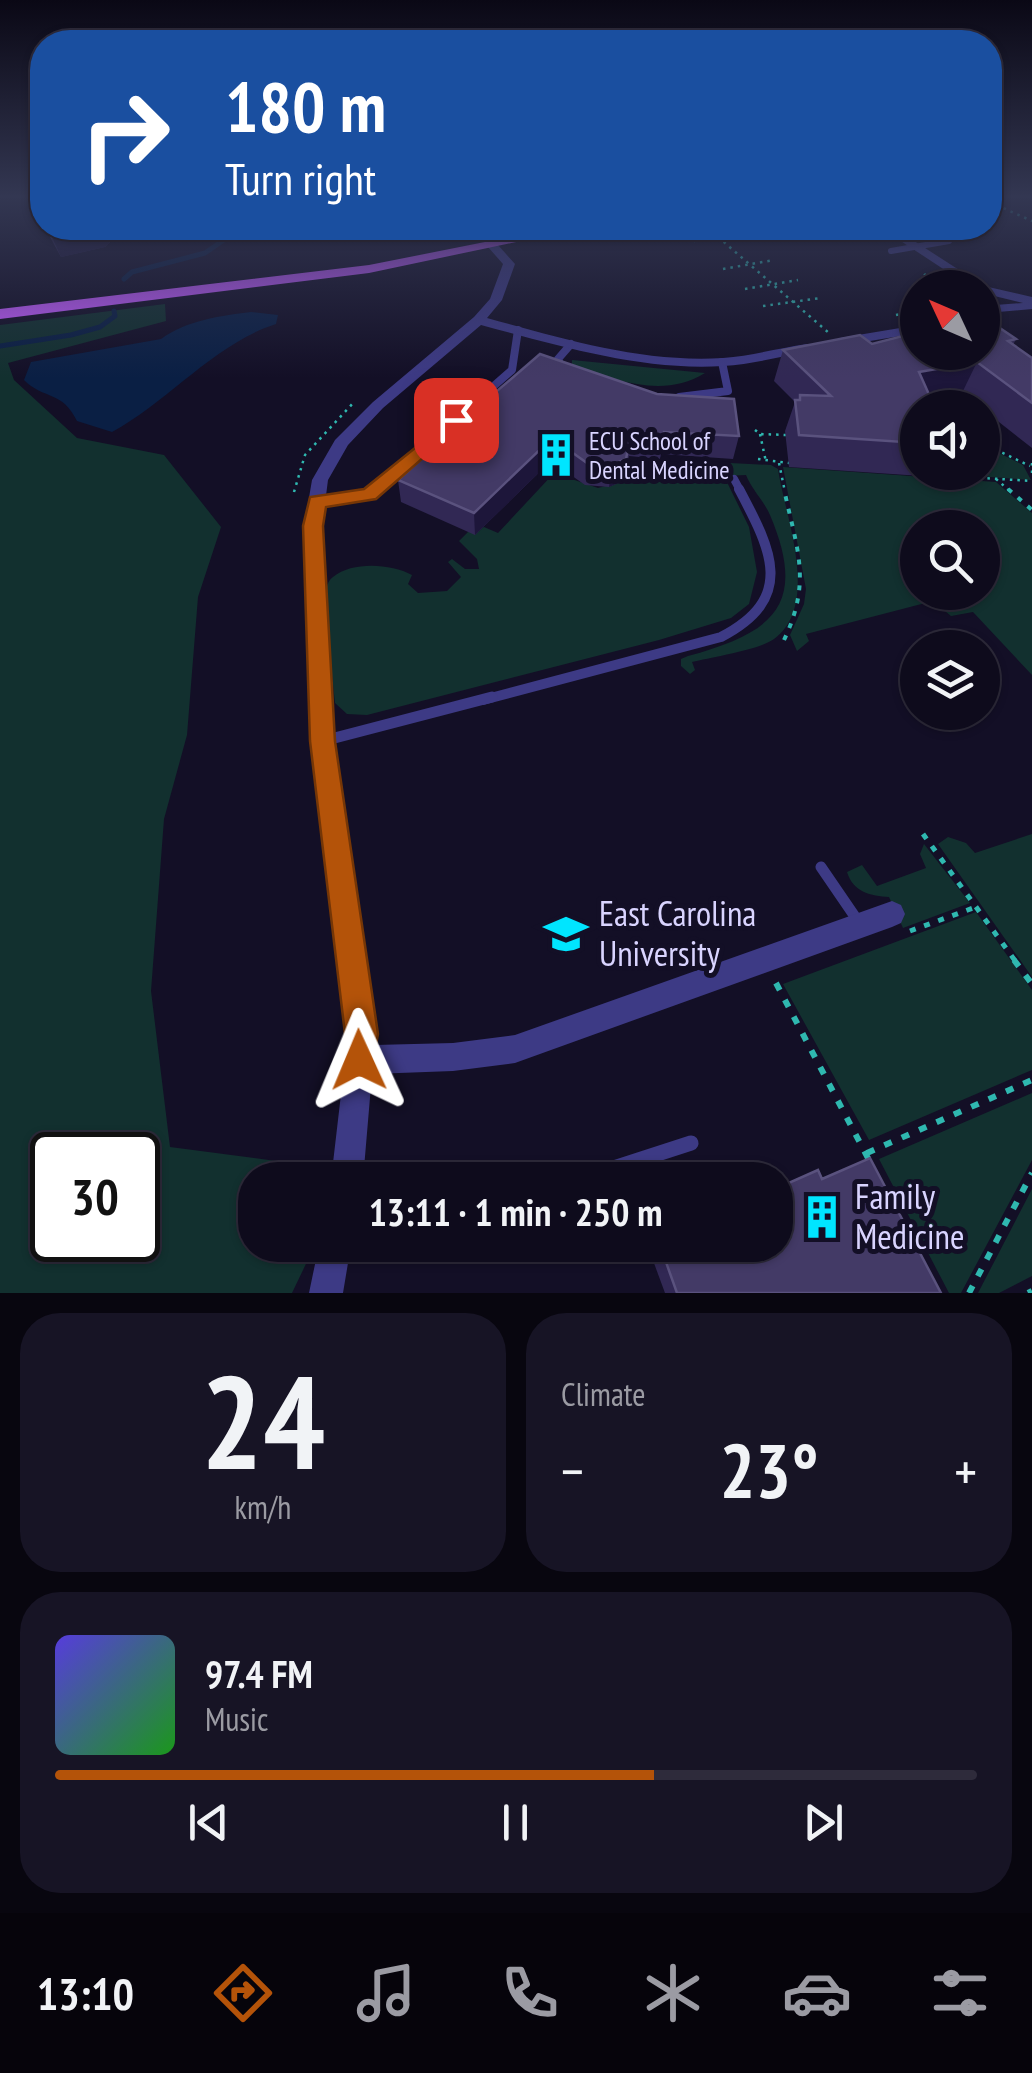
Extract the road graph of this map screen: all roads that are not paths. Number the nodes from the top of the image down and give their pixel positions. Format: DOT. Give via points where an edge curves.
graph roads {
  1 [pos="377,257"];
  2 [pos="412,257"];
  3 [pos="504,257"];
  4 [pos="934,257"];
  5 [pos="944,266"];
  6 [pos="943,270"];
  7 [pos="951,270"];
  8 [pos="1000,294"];
  9 [pos="0,303"];
  10 [pos="1032,304"];
  11 [pos="1000,308"];
  12 [pos="0,314"];
  13 [pos="480,320"];
  14 [pos="518,330"];
  15 [pos="900,332"];
  16 [pos="571,344"];
  17 [pos="722,362"];
  18 [pos="580,382"];
  19 [pos="662,398"];
  20 [pos="734,480"];
  21 [pos="317,502"];
  22 [pos="322,741"];
  23 [pos="821,867"];
  24 [pos="892,914"];
  25 [pos="861,925"];
  26 [pos="359,1060"];
  27 [pos="691,1143"];
  28 [pos="349,1162"];
  29 [pos="633,1162"];
  30 [pos="332,1262"];
  31 [pos="326,1293"];
  1 -- 9 [label="main road"];
  2 -- 12 [label="main road" via="369,269"];
  3 -- 13 [label="street" via="507,278"];
  4 -- 5 [label="street"];
  5 -- 6 [label="street"];
  5 -- 7 [label="street"];
  8 -- 10 [label="street"];
  10 -- 11 [label="street"];
  13 -- 14 [label="street"];
  13 -- 21 [label="street" via="341,444 320,480"];
  14 -- 16 [label="street"];
  14 -- 21 [label="lane" via="512,370 400,471 370,494"];
  15 -- 17 [label="street"];
  16 -- 17 [label="street" via="612,355"];
  16 -- 18 [label="lane" via="558,359 565,376"];
  17 -- 19 [label="lane" via="728,391"];
  20 -- 22 [label="lane" via="764,536 772,571 767,602 746,624 690,646"];
  21 -- 22 [label="street"];
  22 -- 26 [label="street" via="362,1034"];
  23 -- 25 [label="lane"];
  24 -- 25 [label="street"];
  25 -- 26 [label="street" via="515,1049"];
  26 -- 28 [label="street"];
  27 -- 29 [label="lane"];
  30 -- 31 [label="street"];
}
